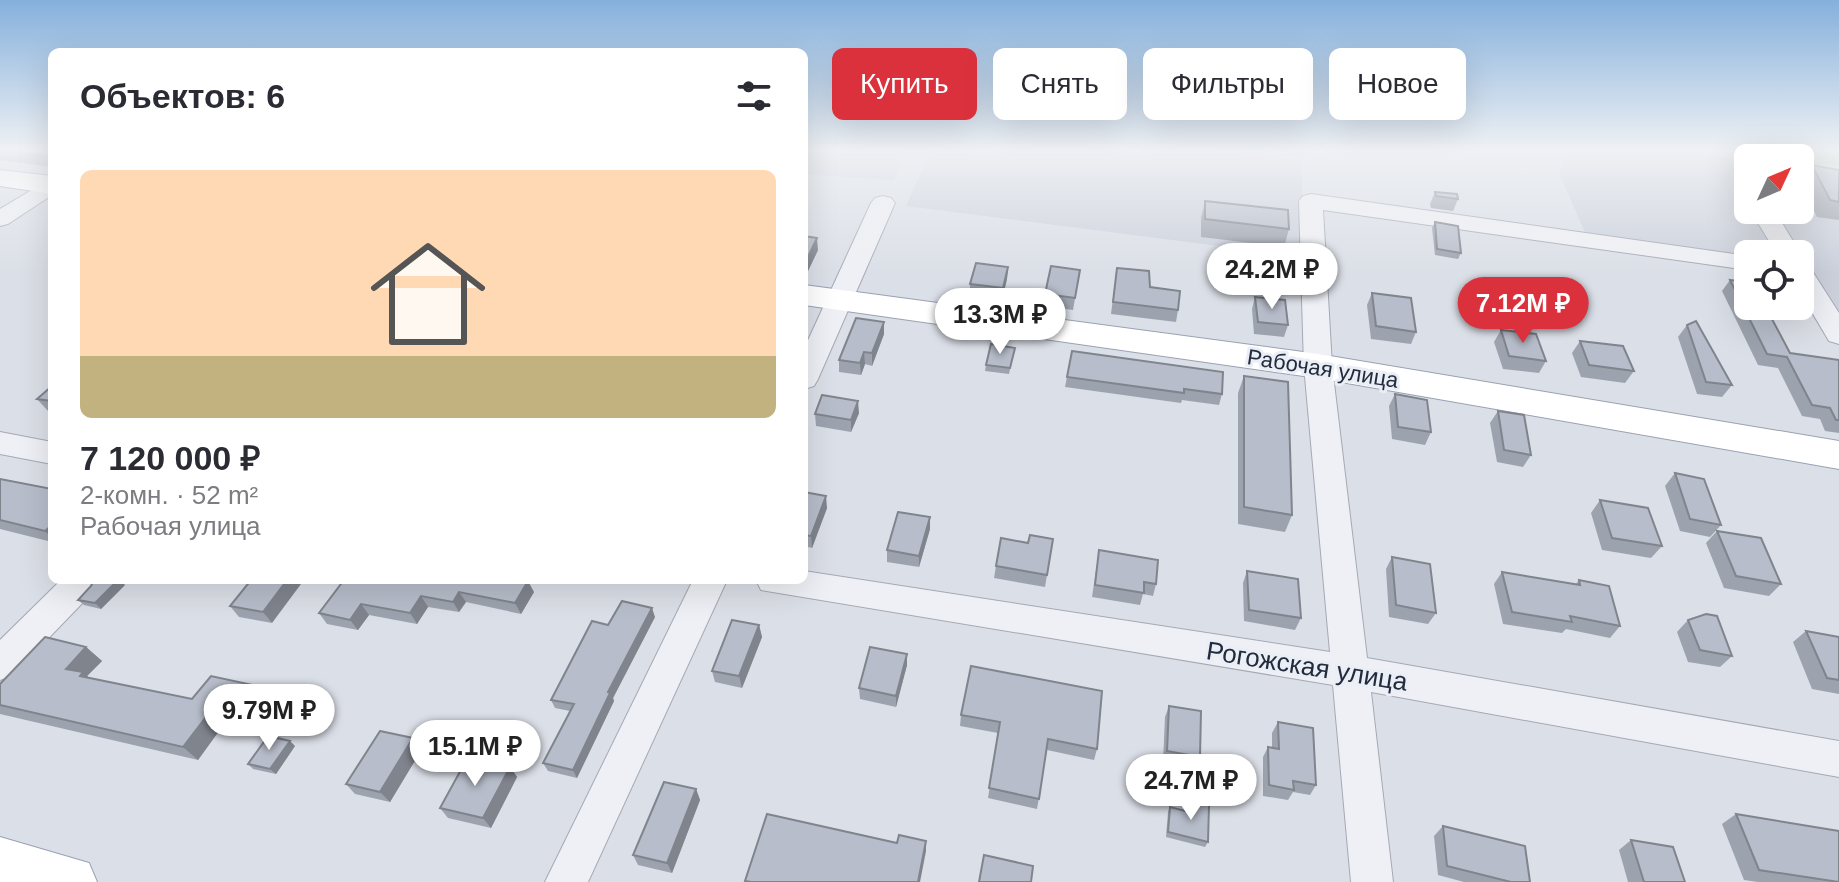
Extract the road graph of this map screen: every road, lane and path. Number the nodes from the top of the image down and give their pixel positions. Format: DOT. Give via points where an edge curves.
graph roads {
  1 [pos="44,190"];
  2 [pos="883,203"];
  3 [pos="0,219"];
  4 [pos="1734,261"];
  5 [pos="1814,294"];
  6 [pos="808,296"];
  7 [pos="841,300"];
  8 [pos="1839,335"];
  9 [pos="1318,366"];
  10 [pos="808,370"];
  11 [pos="0,443"];
  12 [pos="48,452"];
  13 [pos="1839,455"];
  14 [pos="79,584"];
  15 [pos="708,584"];
  16 [pos="798,584"];
  17 [pos="0,664"];
  18 [pos="1352,672"];
  19 [pos="1839,759"];
  20 [pos="0,864"];
  21 [pos="70,882"];
  22 [pos="566,882"];
  23 [pos="1372,882"];
  1 -- 3 [label="street"];
  2 -- 7 [label="street"];
  4 -- 9 [label="street" via="1311,201"];
  5 -- 8 [label="street"];
  6 -- 7 [label="main road, Рабочая улица"];
  7 -- 9 [label="main road, Рабочая улица"];
  7 -- 10 [label="street"];
  9 -- 13 [label="main road, Рабочая улица"];
  9 -- 18 [label="street"];
  11 -- 12 [label="street"];
  14 -- 17 [label="street"];
  15 -- 22 [label="street"];
  16 -- 18 [label="street, Рогожская улица"];
  18 -- 19 [label="street, Рогожская улица"];
  18 -- 23 [label="street"];
  20 -- 21 [label="main road"];
}
